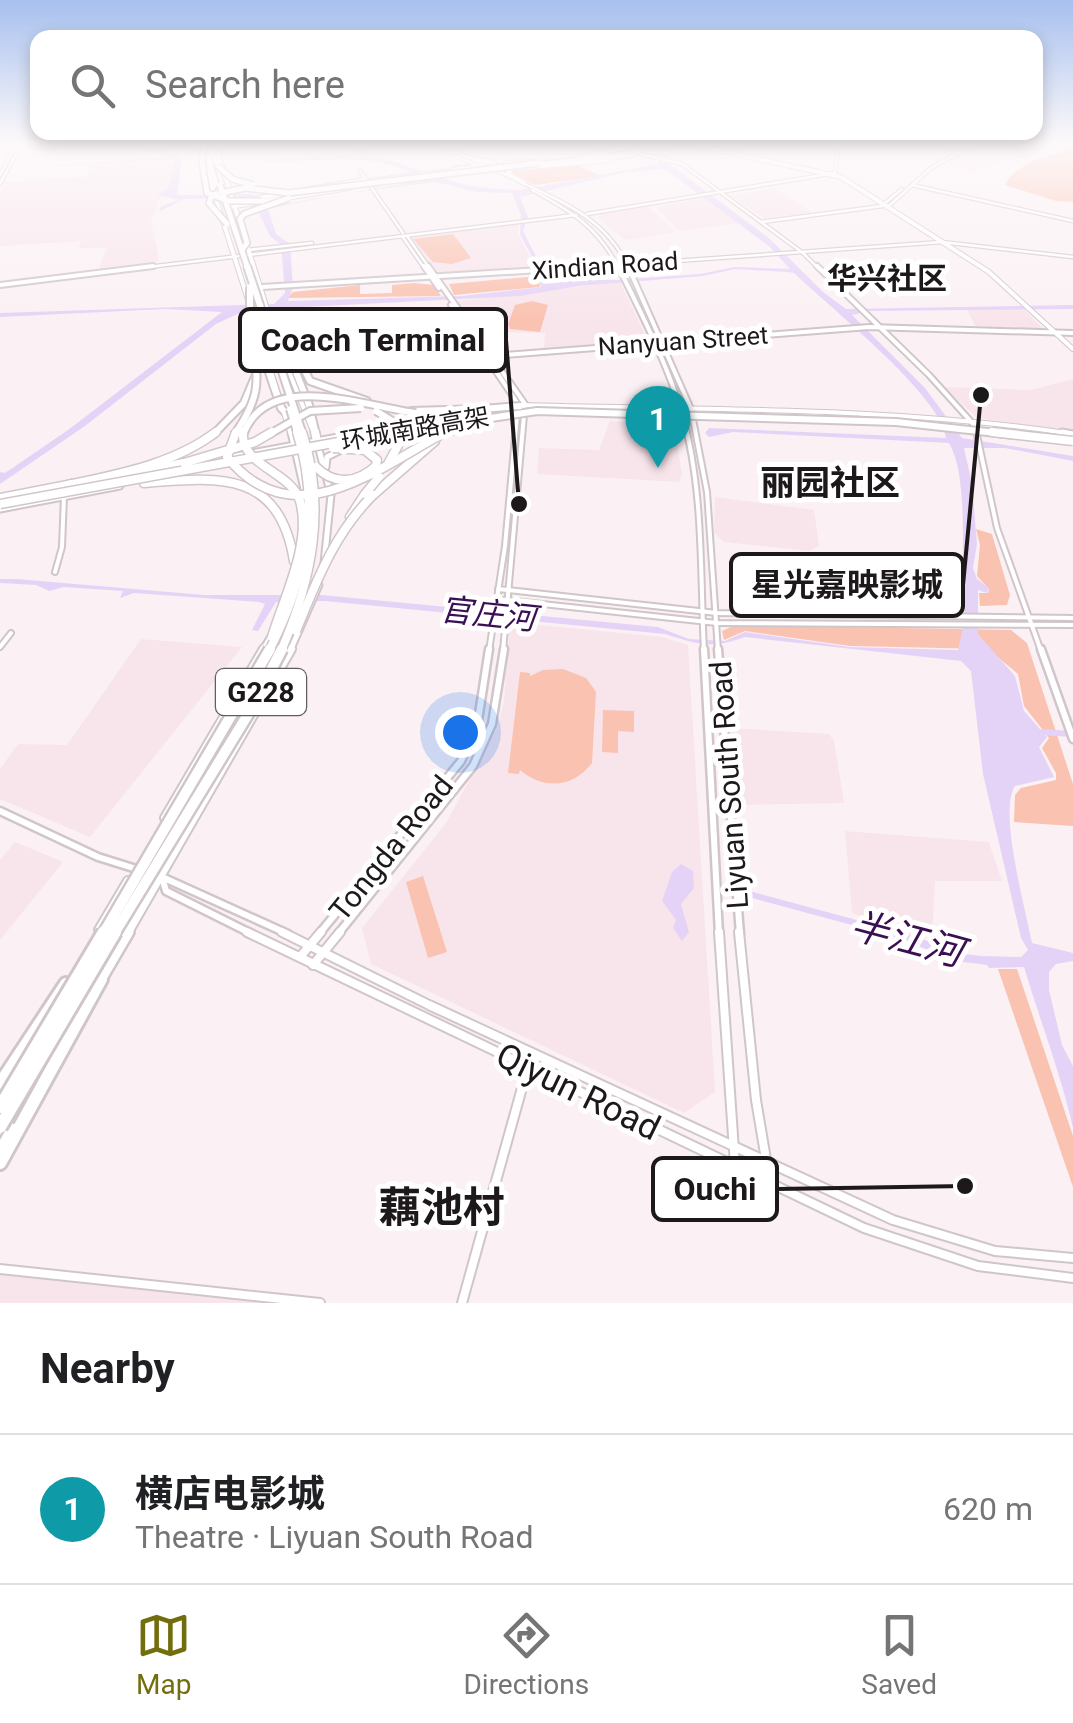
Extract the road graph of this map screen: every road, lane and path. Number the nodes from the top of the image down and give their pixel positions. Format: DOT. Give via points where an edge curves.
graph roads {
  1 [pos="209,202"];
  2 [pos="217,202"];
  3 [pos="223,202"];
  4 [pos="226,202"];
  5 [pos="226,202"];
  6 [pos="231,202"];
  7 [pos="281,202"];
  8 [pos="381,202"];
  9 [pos="555,202"];
  10 [pos="558,202"];
  11 [pos="653,202"];
  12 [pos="658,202"];
  13 [pos="731,202"];
  14 [pos="881,202"];
  15 [pos="881,202"];
  16 [pos="890,202"];
  17 [pos="890,202"];
  18 [pos="987,202"];
  19 [pos="886,205"];
  20 [pos="218,208"];
  21 [pos="573,212"];
  22 [pos="580,213"];
  23 [pos="588,214"];
  24 [pos="530,219"];
  25 [pos="1073,221"];
  26 [pos="761,222"];
  27 [pos="228,224"];
  28 [pos="404,235"];
  29 [pos="945,243"];
  30 [pos="241,253"];
  31 [pos="806,256"];
  32 [pos="1073,257"];
  33 [pos="630,266"];
  34 [pos="620,267"];
  35 [pos="434,278"];
  36 [pos="0,286"];
  37 [pos="250,287"];
  38 [pos="263,289"];
  39 [pos="258,306"];
  40 [pos="276,326"];
  41 [pos="879,328"];
  42 [pos="1058,332"];
  43 [pos="1073,333"];
  44 [pos="656,344"];
  45 [pos="665,344"];
  46 [pos="1073,346"];
  47 [pos="265,353"];
  48 [pos="490,357"];
  49 [pos="257,370"];
  50 [pos="302,387"];
  51 [pos="522,404"];
  52 [pos="577,410"];
  53 [pos="416,412"];
  54 [pos="682,412"];
  55 [pos="691,413"];
  56 [pos="518,414"];
  57 [pos="527,414"];
  58 [pos="289,416"];
  59 [pos="970,420"];
  60 [pos="476,422"];
  61 [pos="976,432"];
  62 [pos="1073,439"];
  63 [pos="364,440"];
  64 [pos="318,445"];
  65 [pos="296,448"];
  66 [pos="313,464"];
  67 [pos="326,474"];
  68 [pos="144,483"];
  69 [pos="68,485"];
  70 [pos="64,496"];
  71 [pos="0,503"];
  72 [pos="349,519"];
  73 [pos="294,561"];
  74 [pos="55,572"];
  75 [pos="498,589"];
  76 [pos="512,590"];
  77 [pos="496,600"];
  78 [pos="510,601"];
  79 [pos="702,611"];
  80 [pos="716,613"];
  81 [pos="1027,616"];
  82 [pos="960,620"];
  83 [pos="702,622"];
  84 [pos="1073,622"];
  85 [pos="1030,624"];
  86 [pos="718,626"];
  87 [pos="11,633"];
  88 [pos="0,647"];
  89 [pos="260,668"];
  90 [pos="275,668"];
  91 [pos="1073,739"];
  92 [pos="0,811"];
  93 [pos="136,869"];
  94 [pos="162,877"];
  95 [pos="310,946"];
  96 [pos="324,951"];
  97 [pos="300,957"];
  98 [pos="313,964"];
  99 [pos="102,979"];
  100 [pos="66,984"];
  101 [pos="527,1070"];
  102 [pos="0,1084"];
  103 [pos="0,1094"];
  104 [pos="0,1107"];
  105 [pos="0,1127"];
  106 [pos="733,1144"];
  107 [pos="1,1156"];
  108 [pos="766,1159"];
  109 [pos="734,1165"];
  110 [pos="770,1183"];
  111 [pos="1073,1258"];
  112 [pos="0,1268"];
  113 [pos="1073,1278"];
  114 [pos="320,1303"];
  115 [pos="462,1303"];
  1 -- 27 [label="highway, bridge"];
  2 -- 20 [label="main road"];
  3 -- 27 [label="highway, G228, bridge"];
  4 -- 30 [label="highway, G228, bridge"];
  5 -- 20 [label="main road"];
  6 -- 30 [label="main road"];
  7 -- 30 [label="highway, bridge" via="250,208 240,219 247,243"];
  8 -- 28 [label="main road"];
  9 -- 21 [label="main road, Liyuan South Road"];
  10 -- 22 [label="main road, Liyuan South Road"];
  11 -- 22 [label="main road"];
  12 -- 23 [label="main road"];
  13 -- 26 [label="main road"];
  14 -- 19 [label="main road"];
  15 -- 19 [label="main road"];
  16 -- 19 [label="main road"];
  17 -- 19 [label="main road"];
  18 -- 25 [label="main road"];
  19 -- 26 [label="main road"];
  19 -- 29 [label="main road"];
  20 -- 30 [label="main road"];
  21 -- 22 [label="main road, Liyuan South Road"];
  21 -- 24 [label="main road"];
  22 -- 23 [label="main road, Liyuan South Road"];
  22 -- 24 [label="main road"];
  22 -- 34 [label="main road, Liyuan South Road"];
  23 -- 33 [label="main road, Liyuan South Road"];
  24 -- 28 [label="main road"];
  26 -- 31 [label="main road"];
  27 -- 37 [label="highway, G228, bridge"];
  28 -- 30 [label="main road"];
  28 -- 35 [label="main road"];
  29 -- 31 [label="main road, Xindian Road"];
  29 -- 32 [label="main road, Xindian Road"];
  29 -- 42 [label="main road" via="1000,277"];
  30 -- 36 [label="main road"];
  30 -- 38 [label="main road"];
  30 -- 39 [label="highway, G228, bridge"];
  31 -- 33 [label="main road, Xindian Road"];
  31 -- 41 [label="main road"];
  33 -- 34 [label="main road, Xindian Road"];
  33 -- 45 [label="main road, Liyuan South Road"];
  34 -- 35 [label="main road, Xindian Road"];
  34 -- 44 [label="main road, Liyuan South Road"];
  35 -- 38 [label="main road, Xindian Road"];
  35 -- 48 [label="main road"];
  37 -- 39 [label="highway, bridge"];
  37 -- 89 [label="highway, G228, bridge" via="311,493 304,572"];
  38 -- 39 [label="main road"];
  39 -- 40 [label="highway, bridge"];
  39 -- 47 [label="highway"];
  39 -- 49 [label="highway, bridge"];
  39 -- 58 [label="main road"];
  39 -- 64 [label="main road"];
  39 -- 66 [label="highway, G228, bridge"];
  40 -- 50 [label="highway, bridge"];
  40 -- 53 [label="highway, bridge" via="310,381"];
  41 -- 42 [label="main road, Nanyuan Street"];
  41 -- 45 [label="main road, Nanyuan Street"];
  41 -- 59 [label="main road"];
  42 -- 43 [label="main road, Nanyuan Street"];
  42 -- 46 [label="main road"];
  44 -- 45 [label="main road, Nanyuan Street"];
  44 -- 48 [label="main road, Nanyuan Street"];
  44 -- 54 [label="main road, Liyuan South Road"];
  45 -- 55 [label="main road, Liyuan South Road"];
  47 -- 58 [label="highway"];
  48 -- 51 [label="main road"];
  49 -- 60 [label="highway, bridge" via="254,407 232,435 228,457 234,469 263,488 326,492 352,486 444,431"];
  49 -- 69 [label="highway, bridge" via="245,402 200,442 155,462"];
  50 -- 64 [label="highway"];
  51 -- 54 [label="main road"];
  51 -- 56 [label="main road, Tongda Road"];
  51 -- 57 [label="main road, Tongda Road"];
  51 -- 64 [label="main road"];
  52 -- 53 [label="highway, bridge"];
  52 -- 60 [label="highway, bridge"];
  52 -- 62 [label="highway, 环城南路高架, bridge" via="896,422"];
  52 -- 71 [label="highway, 环城南路高架, bridge" via="448,422"];
  53 -- 73 [label="highway, bridge" via="304,396 268,407 246,425 244,446 286,478 300,502"];
  54 -- 55 [label="main road"];
  54 -- 57 [label="main road"];
  54 -- 79 [label="main road, Liyuan South Road" via="696,485"];
  55 -- 59 [label="main road"];
  55 -- 61 [label="main road, bridge"];
  55 -- 80 [label="main road, Liyuan South Road" via="707,492"];
  56 -- 57 [label="main road"];
  56 -- 63 [label="main road"];
  56 -- 75 [label="main road, Tongda Road"];
  57 -- 76 [label="main road, Tongda Road"];
  58 -- 65 [label="main road"];
  59 -- 61 [label="main road"];
  59 -- 62 [label="main road"];
  60 -- 72 [label="highway, bridge" via="447,433 403,465"];
  61 -- 62 [label="main road"];
  61 -- 81 [label="main road" via="996,528"];
  63 -- 64 [label="main road"];
  63 -- 67 [label="main road" via="327,457"];
  64 -- 65 [label="main road"];
  64 -- 67 [label="main road"];
  65 -- 70 [label="main road"];
  65 -- 71 [label="main road"];
  65 -- 93 [label="main road, bridge" via="306,500 296,575 281,619"];
  66 -- 68 [label="highway, bridge" via="322,476 348,481 369,473 377,460 365,450 337,448"];
  66 -- 90 [label="highway, G228, bridge" via="318,495 311,573"];
  67 -- 94 [label="main road, bridge" via="331,495 323,570 308,616"];
  68 -- 71 [label="highway, bridge"];
  68 -- 73 [label="highway, bridge" via="207,480 266,497 291,528"];
  69 -- 71 [label="highway, bridge"];
  69 -- 72 [label="highway, bridge" via="218,455 310,411 353,406 380,412 402,438"];
  70 -- 71 [label="main road"];
  70 -- 74 [label="main road"];
  72 -- 90 [label="highway, bridge"];
  73 -- 89 [label="highway, bridge"];
  75 -- 76 [label="main road"];
  75 -- 77 [label="main road, Tongda Road"];
  76 -- 78 [label="main road, Tongda Road"];
  76 -- 79 [label="main road"];
  77 -- 78 [label="main road"];
  77 -- 95 [label="main road, Tongda Road" via="477,726 461,761"];
  78 -- 83 [label="main road"];
  78 -- 96 [label="main road, Tongda Road" via="492,724 474,766"];
  79 -- 80 [label="main road"];
  79 -- 83 [label="main road, Liyuan South Road"];
  80 -- 82 [label="main road"];
  80 -- 86 [label="main road, Liyuan South Road"];
  81 -- 82 [label="main road"];
  81 -- 84 [label="main road"];
  81 -- 85 [label="main road"];
  82 -- 85 [label="main road"];
  82 -- 86 [label="main road"];
  83 -- 86 [label="main road"];
  83 -- 106 [label="main road, Liyuan South Road"];
  84 -- 85 [label="main road"];
  85 -- 91 [label="main road"];
  86 -- 108 [label="main road, Liyuan South Road" via="734,876"];
  87 -- 88 [label="main road"];
  89 -- 104 [label="highway, G228, bridge"];
  90 -- 105 [label="highway, G228, bridge"];
  92 -- 93 [label="main road, Qiyun Road"];
  93 -- 94 [label="main road, Qiyun Road"];
  93 -- 100 [label="main road"];
  94 -- 95 [label="main road, Qiyun Road"];
  94 -- 97 [label="main road, Qiyun Road" via="166,890"];
  94 -- 99 [label="main road"];
  95 -- 96 [label="main road, Qiyun Road"];
  95 -- 97 [label="main road, Tongda Road"];
  96 -- 98 [label="main road, Tongda Road"];
  96 -- 106 [label="main road, Qiyun Road"];
  97 -- 98 [label="main road, Qiyun Road"];
  98 -- 101 [label="main road, Qiyun Road"];
  99 -- 107 [label="highway"];
  100 -- 102 [label="highway"];
  100 -- 103 [label="main road"];
  101 -- 109 [label="main road, Qiyun Road"];
  101 -- 115 [label="main road"];
  106 -- 108 [label="main road, Qiyun Road"];
  106 -- 109 [label="main road, Liyuan South Road"];
  108 -- 110 [label="main road, Liyuan South Road"];
  108 -- 111 [label="main road, Qiyun Road" via="950,1240"];
  109 -- 110 [label="main road, Qiyun Road"];
  110 -- 113 [label="main road, Qiyun Road" via="926,1250 978,1266"];
  112 -- 114 [label="main road"];
}
